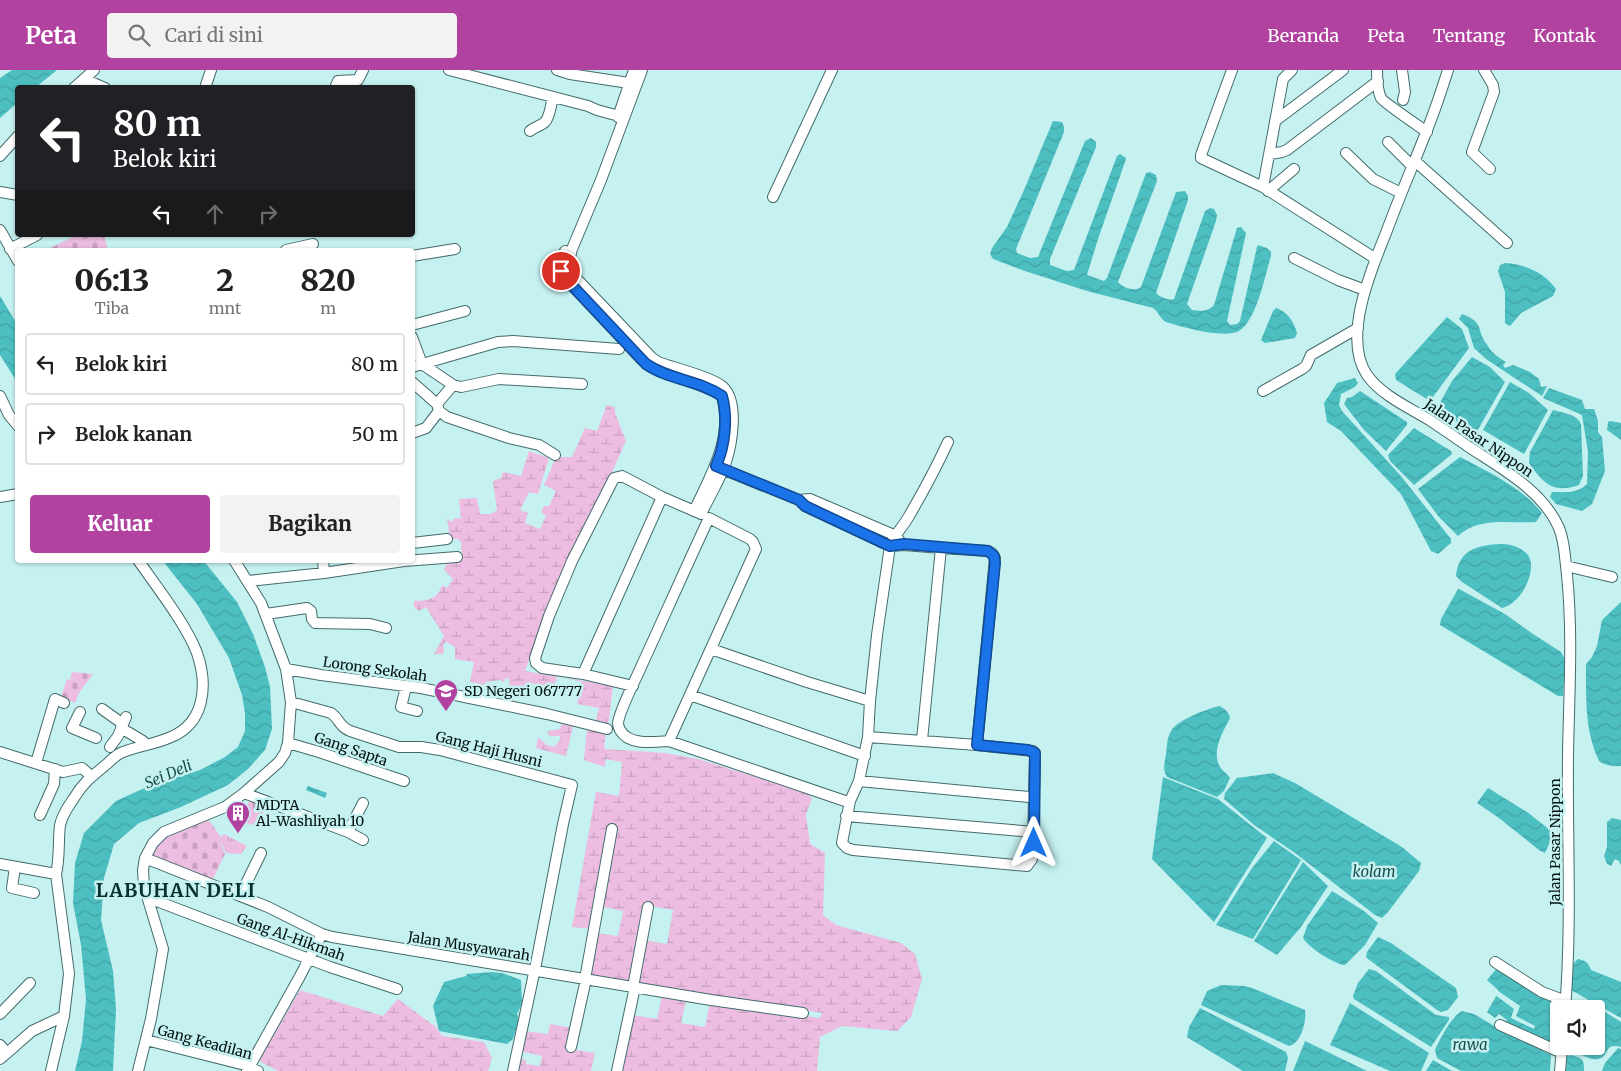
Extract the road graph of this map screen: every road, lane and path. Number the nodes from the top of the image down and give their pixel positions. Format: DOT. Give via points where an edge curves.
graph roads {
  1 [pos="94,70"];
  2 [pos="210,70"];
  3 [pos="363,70"];
  4 [pos="449,70"];
  5 [pos="557,70"];
  6 [pos="634,70"];
  7 [pos="642,70"];
  8 [pos="832,70"];
  9 [pos="1232,70"];
  10 [pos="1292,70"];
  11 [pos="1343,70"];
  12 [pos="1377,70"];
  13 [pos="1402,70"];
  14 [pos="1448,70"];
  15 [pos="1484,70"];
  16 [pos="469,72"];
  17 [pos="1282,75"];
  18 [pos="84,79"];
  19 [pos="1378,81"];
  20 [pos="629,82"];
  21 [pos="77,85"];
  22 [pos="98,85"];
  23 [pos="206,85"];
  24 [pos="336,85"];
  25 [pos="553,97"];
  26 [pos="1403,100"];
  27 [pos="619,116"];
  28 [pos="1275,121"];
  29 [pos="530,131"];
  30 [pos="1427,132"];
  31 [pos="15,139"];
  32 [pos="1388,142"];
  33 [pos="608,151"];
  34 [pos="1346,153"];
  35 [pos="1270,154"];
  36 [pos="0,156"];
  37 [pos="1414,163"];
  38 [pos="1294,169"];
  39 [pos="1490,169"];
  40 [pos="1265,189"];
  41 [pos="0,192"];
  42 [pos="1401,193"];
  43 [pos="15,194"];
  44 [pos="773,197"];
  45 [pos="0,230"];
  46 [pos="33,237"];
  47 [pos="1506,243"];
  48 [pos="313,244"];
  49 [pos="295,248"];
  50 [pos="10,249"];
  51 [pos="455,249"];
  52 [pos="15,256"];
  53 [pos="415,256"];
  54 [pos="1294,258"];
  55 [pos="1376,259"];
  56 [pos="1364,290"];
  57 [pos="465,312"];
  58 [pos="415,324"];
  59 [pos="1358,328"];
  60 [pos="619,349"];
  61 [pos="417,365"];
  62 [pos="582,384"];
  63 [pos="415,385"];
  64 [pos="452,385"];
  65 [pos="1262,391"];
  66 [pos="0,396"];
  67 [pos="438,408"];
  68 [pos="5,416"];
  69 [pos="15,424"];
  70 [pos="415,432"];
  71 [pos="948,442"];
  72 [pos="555,454"];
  73 [pos="719,468"];
  74 [pos="0,497"];
  75 [pos="15,497"];
  76 [pos="662,497"];
  77 [pos="799,500"];
  78 [pos="701,514"];
  79 [pos="877,528"];
  80 [pos="894,535"];
  81 [pos="873,538"];
  82 [pos="447,539"];
  83 [pos="415,543"];
  84 [pos="904,544"];
  85 [pos="890,546"];
  86 [pos="941,548"];
  87 [pos="457,558"];
  88 [pos="415,560"];
  89 [pos="140,563"];
  90 [pos="236,563"];
  91 [pos="323,563"];
  92 [pos="391,563"];
  93 [pos="1566,566"];
  94 [pos="324,573"];
  95 [pos="1612,577"];
  96 [pos="248,581"];
  97 [pos="266,614"];
  98 [pos="386,628"];
  99 [pos="711,649"];
  100 [pos="286,669"];
  101 [pos="583,674"];
  102 [pos="633,686"];
  103 [pos="406,687"];
  104 [pos="690,695"];
  105 [pos="870,701"];
  106 [pos="291,702"];
  107 [pos="64,703"];
  108 [pos="102,709"];
  109 [pos="417,711"];
  110 [pos="80,712"];
  111 [pos="123,723"];
  112 [pos="607,729"];
  113 [pos="868,737"];
  114 [pos="922,740"];
  115 [pos="669,741"];
  116 [pos="288,743"];
  117 [pos="107,745"];
  118 [pos="144,745"];
  119 [pos="977,745"];
  120 [pos="0,752"];
  121 [pos="865,756"];
  122 [pos="36,763"];
  123 [pos="55,769"];
  124 [pos="91,776"];
  125 [pos="404,781"];
  126 [pos="859,781"];
  127 [pos="244,793"];
  128 [pos="1034,795"];
  129 [pos="850,801"];
  130 [pos="362,803"];
  131 [pos="40,815"];
  132 [pos="846,816"];
  133 [pos="612,829"];
  134 [pos="348,832"];
  135 [pos="1034,832"];
  136 [pos="363,840"];
  137 [pos="261,853"];
  138 [pos="145,858"];
  139 [pos="0,864"];
  140 [pos="15,867"];
  141 [pos="56,874"];
  142 [pos="34,893"];
  143 [pos="240,896"];
  144 [pos="149,901"];
  145 [pos="648,907"];
  146 [pos="322,934"];
  147 [pos="308,959"];
  148 [pos="1495,962"];
  149 [pos="534,971"];
  150 [pos="586,979"];
  151 [pos="30,983"];
  152 [pos="634,987"];
  153 [pos="397,988"];
  154 [pos="1557,1000"];
  155 [pos="1566,1000"];
  156 [pos="803,1013"];
  157 [pos="0,1014"];
  158 [pos="64,1016"];
  159 [pos="1500,1026"];
  160 [pos="146,1040"];
  161 [pos="1550,1046"];
  162 [pos="571,1047"];
  163 [pos="2,1052"];
  164 [pos="1559,1055"];
  165 [pos="251,1069"];
  166 [pos="51,1071"];
  167 [pos="138,1071"];
  168 [pos="513,1071"];
  169 [pos="616,1071"];
  170 [pos="1560,1071"];
  1 -- 18 [label="street"];
  2 -- 23 [label="street"];
  3 -- 24 [label="street" via="358,80 338,81"];
  4 -- 16 [label="street"];
  5 -- 20 [label="street"];
  6 -- 20 [label="street"];
  7 -- 33 [label="street"];
  8 -- 44 [label="street"];
  9 -- 40 [label="street" via="1201,157"];
  10 -- 17 [label="street"];
  11 -- 28 [label="street"];
  12 -- 19 [label="street"];
  13 -- 26 [label="street" via="1406,92"];
  14 -- 30 [label="street, Jalan Pasar Nippon"];
  15 -- 39 [label="street" via="1494,92 1472,152"];
  16 -- 25 [label="street"];
  17 -- 28 [label="street"];
  18 -- 21 [label="street"];
  18 -- 22 [label="street"];
  19 -- 30 [label="street" via="1383,101"];
  19 -- 35 [label="street" via="1287,150"];
  20 -- 27 [label="street"];
  25 -- 27 [label="street"];
  25 -- 29 [label="street" via="547,120"];
  27 -- 33 [label="street"];
  28 -- 35 [label="street"];
  30 -- 37 [label="street, Jalan Pasar Nippon"];
  31 -- 36 [label="street"];
  32 -- 37 [label="street"];
  33 -- 73 [label="street" via="592,194 572,232 561,271 657,370 704,386 722,396 728,404"];
  34 -- 42 [label="street" via="1373,179"];
  35 -- 40 [label="street"];
  37 -- 42 [label="street, Jalan Pasar Nippon"];
  37 -- 47 [label="street"];
  38 -- 40 [label="street"];
  40 -- 55 [label="street"];
  41 -- 43 [label="street"];
  42 -- 55 [label="street, Jalan Pasar Nippon"];
  45 -- 50 [label="street"];
  46 -- 50 [label="street"];
  48 -- 49 [label="street"];
  50 -- 52 [label="street"];
  51 -- 53 [label="street"];
  54 -- 56 [label="street"];
  55 -- 56 [label="street, Jalan Pasar Nippon"];
  56 -- 59 [label="street, Jalan Pasar Nippon"];
  57 -- 58 [label="street"];
  59 -- 65 [label="street" via="1315,353 1302,369"];
  59 -- 93 [label="street, Jalan Pasar Nippon" via="1360,358 1366,374 1392,398 1530,488 1554,517 1561,533"];
  60 -- 61 [label="street" via="498,342"];
  61 -- 64 [label="street"];
  62 -- 64 [label="street" via="498,379 460,387"];
  63 -- 67 [label="street"];
  64 -- 67 [label="street"];
  66 -- 68 [label="street"];
  67 -- 70 [label="street" via="426,428"];
  67 -- 72 [label="street" via="448,417 539,445"];
  68 -- 69 [label="street"];
  71 -- 80 [label="street" via="915,507"];
  73 -- 77 [label="street"];
  73 -- 78 [label="street"];
  74 -- 75 [label="street"];
  76 -- 78 [label="street"];
  76 -- 101 [label="street"];
  76 -- 101 [label="street" via="622,476 614,478 572,561 535,658 542,668"];
  77 -- 79 [label="street" via="810,499"];
  77 -- 81 [label="street" via="805,506"];
  78 -- 99 [label="street" via="750,539 756,546"];
  78 -- 102 [label="street"];
  79 -- 80 [label="street"];
  79 -- 81 [label="street"];
  80 -- 84 [label="street"];
  80 -- 85 [label="street"];
  81 -- 85 [label="street"];
  82 -- 83 [label="street"];
  84 -- 85 [label="street"];
  84 -- 86 [label="street"];
  85 -- 105 [label="street"];
  86 -- 114 [label="street"];
  86 -- 119 [label="street" via="988,551 995,558"];
  87 -- 88 [label="street"];
  89 -- 118 [label="street" via="197,653 203,684 201,705 191,723 181,732"];
  90 -- 96 [label="street"];
  91 -- 94 [label="street"];
  92 -- 94 [label="street"];
  93 -- 95 [label="street"];
  93 -- 155 [label="street, Jalan Pasar Nippon" via="1570,611"];
  94 -- 96 [label="street"];
  96 -- 97 [label="street"];
  97 -- 98 [label="street" via="307,608 314,623 370,624"];
  97 -- 100 [label="street"];
  99 -- 104 [label="street"];
  99 -- 105 [label="street"];
  100 -- 103 [label="street, Lorong Sekolah"];
  100 -- 106 [label="street"];
  101 -- 102 [label="street"];
  102 -- 115 [label="street" via="620,716 619,730 641,742"];
  103 -- 109 [label="street" via="401,707"];
  103 -- 112 [label="street, Lorong Sekolah"];
  104 -- 115 [label="street"];
  104 -- 121 [label="street"];
  105 -- 113 [label="street"];
  106 -- 116 [label="street"];
  106 -- 149 [label="street, Gang Haji Husni" via="331,713 343,728 399,746 440,750 572,785"];
  107 -- 122 [label="street" via="55,700"];
  108 -- 111 [label="street"];
  110 -- 117 [label="street" via="72,728"];
  111 -- 117 [label="street"];
  111 -- 118 [label="street"];
  113 -- 114 [label="street"];
  113 -- 121 [label="street"];
  114 -- 119 [label="street"];
  115 -- 129 [label="street"];
  116 -- 125 [label="street, Gang Sapta"];
  116 -- 127 [label="street" via="279,762"];
  117 -- 118 [label="street"];
  117 -- 124 [label="street"];
  119 -- 128 [label="street" via="1034,752"];
  120 -- 122 [label="street"];
  121 -- 126 [label="street"];
  122 -- 123 [label="street"];
  123 -- 124 [label="street" via="63,772 82,768"];
  123 -- 131 [label="street" via="54,784"];
  124 -- 141 [label="street" via="73,799 61,823"];
  126 -- 128 [label="street"];
  126 -- 129 [label="street"];
  127 -- 134 [label="street"];
  127 -- 138 [label="street" via="225,807 164,832"];
  128 -- 135 [label="street"];
  129 -- 132 [label="street"];
  130 -- 134 [label="street"];
  132 -- 135 [label="street"];
  132 -- 135 [label="street" via="842,843 853,850 1027,866 1034,853"];
  133 -- 150 [label="street"];
  134 -- 136 [label="street"];
  137 -- 143 [label="street"];
  138 -- 143 [label="street, Jalan Musyawarah"];
  138 -- 144 [label="street" via="143,878"];
  139 -- 140 [label="street"];
  140 -- 141 [label="street"];
  140 -- 142 [label="street" via="12,888"];
  141 -- 158 [label="street" via="69,974"];
  143 -- 146 [label="street, Jalan Musyawarah"];
  144 -- 147 [label="street, Gang Al-Hikmah" via="154,900"];
  144 -- 160 [label="street" via="163,949"];
  145 -- 152 [label="street"];
  146 -- 147 [label="street"];
  146 -- 149 [label="street, Jalan Musyawarah"];
  147 -- 153 [label="street, Gang Al-Hikmah"];
  147 -- 165 [label="street"];
  148 -- 154 [label="street"];
  149 -- 150 [label="street, Jalan Musyawarah"];
  149 -- 168 [label="street"];
  150 -- 152 [label="street, Jalan Musyawarah"];
  150 -- 162 [label="street"];
  151 -- 157 [label="street"];
  152 -- 156 [label="street, Jalan Musyawarah"];
  152 -- 169 [label="street"];
  158 -- 163 [label="street" via="32,1031"];
  158 -- 166 [label="street"];
  159 -- 161 [label="street"];
  160 -- 165 [label="street, Gang Keadilan"];
  160 -- 167 [label="street"];
  164 -- 170 [label="street"];
}
